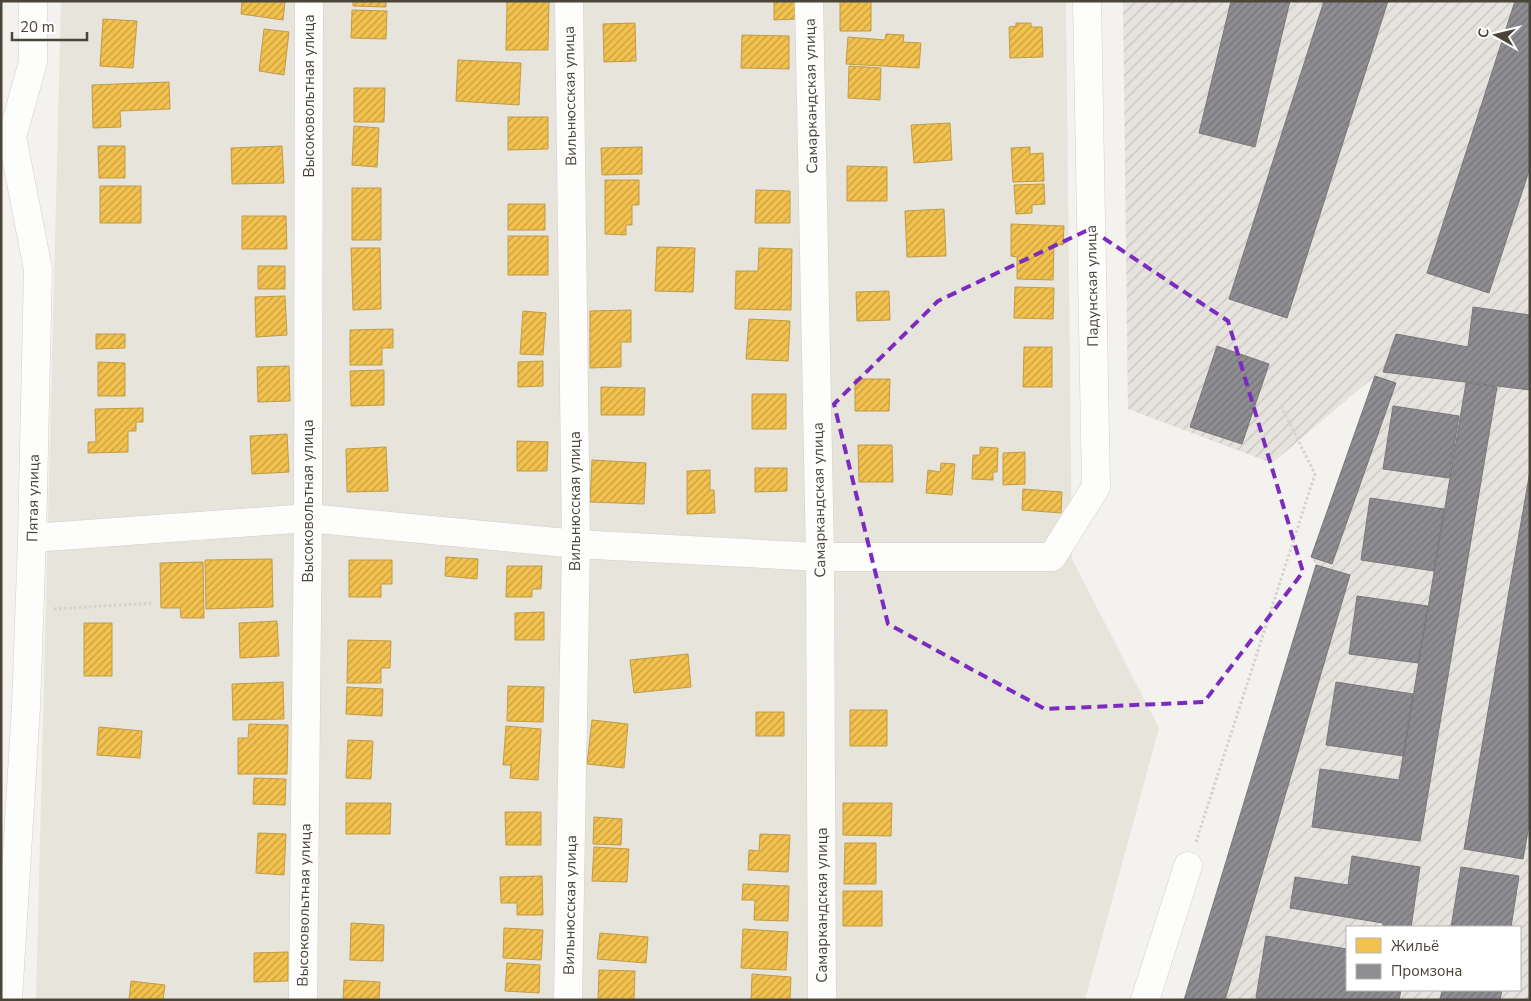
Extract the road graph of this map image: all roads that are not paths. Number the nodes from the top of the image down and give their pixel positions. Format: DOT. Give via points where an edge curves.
graph roads {
  1 [pos="33,1"];
  2 [pos="309,1"];
  3 [pos="569,1"];
  4 [pos="809,1"];
  5 [pos="1087,1"];
  6 [pos="7,131"];
  7 [pos="308,518"];
  8 [pos="32,538"];
  9 [pos="576,544"];
  10 [pos="820,557"];
  11 [pos="1188,866"];
  12 [pos="8,1000"];
  13 [pos="303,1000"];
  14 [pos="568,1000"];
  15 [pos="822,1000"];
  16 [pos="1145,1000"];
  1 -- 6 [label="street, Пятая улица" via="33,62"];
  2 -- 7 [label="street, Высоковольтная улица"];
  3 -- 9 [label="street, Вильнюсская улица"];
  4 -- 10 [label="street, Самаркандская улица"];
  5 -- 10 [label="street, Падунская улица" via="1096,488 1052,557"];
  6 -- 8 [label="street, Пятая улица" via="38,269"];
  7 -- 8 [label="street"];
  7 -- 9 [label="street"];
  7 -- 13 [label="street, Высоковольтная улица"];
  8 -- 12 [label="street, Пятая улица" via="26,706"];
  9 -- 10 [label="street"];
  9 -- 14 [label="street, Вильнюсская улица"];
  10 -- 15 [label="street, Самаркандская улица"];
  11 -- 16 [label="street"];
}
